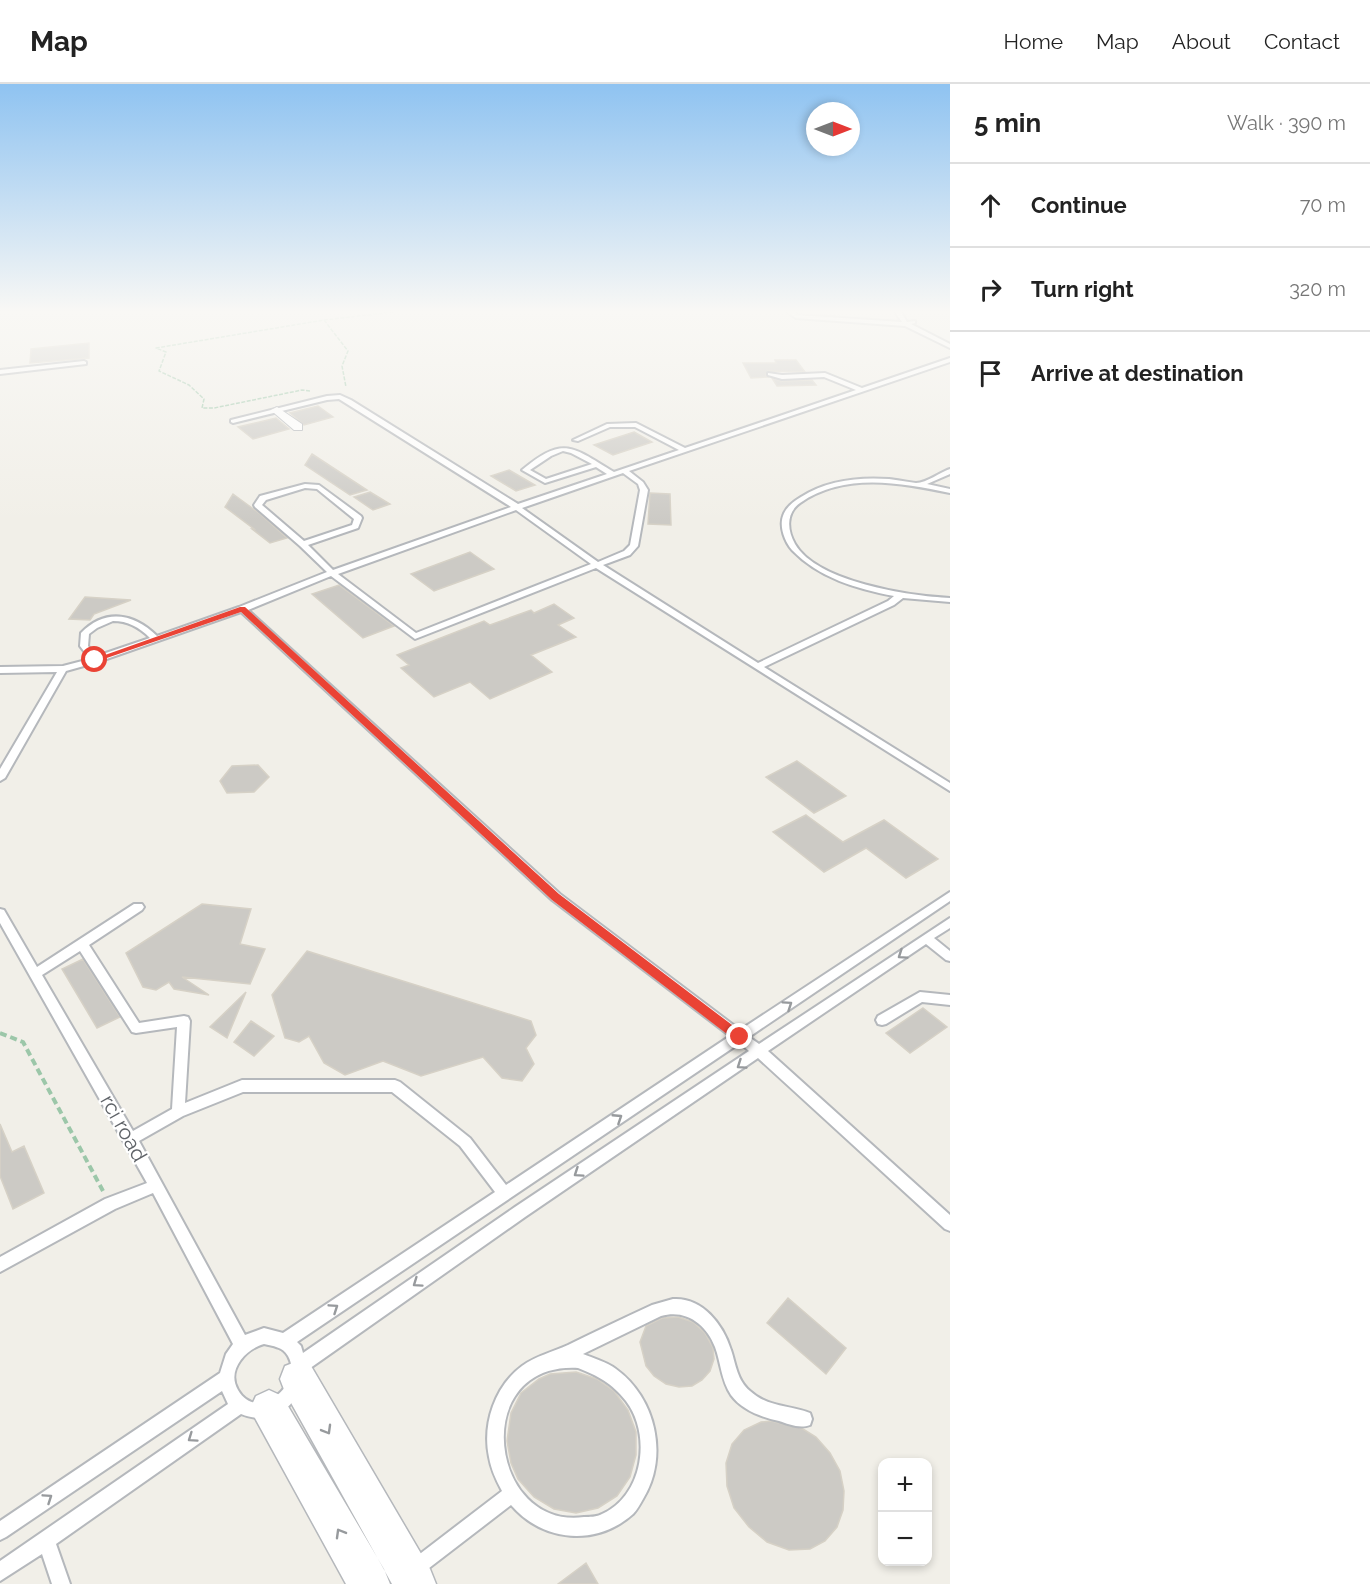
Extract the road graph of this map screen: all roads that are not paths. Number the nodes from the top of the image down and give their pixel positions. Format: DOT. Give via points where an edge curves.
graph roads {
  1 [pos="842,382"];
  2 [pos="885,382"];
  3 [pos="862,390"];
  4 [pos="277,410"];
  5 [pos="233,421"];
  6 [pos="298,427"];
  7 [pos="576,440"];
  8 [pos="685,450"];
  9 [pos="596,465"];
  10 [pos="950,471"];
  11 [pos="625,472"];
  12 [pos="614,475"];
  13 [pos="920,485"];
  14 [pos="950,491"];
  15 [pos="517,507"];
  16 [pos="303,543"];
  17 [pos="597,565"];
  18 [pos="332,573"];
  19 [pos="900,596"];
  20 [pos="950,600"];
  21 [pos="242,609"];
  22 [pos="156,639"];
  23 [pos="95,660"];
  24 [pos="758,666"];
  25 [pos="63,669"];
  26 [pos="0,670"];
  27 [pos="0,778"];
  28 [pos="950,788"];
  29 [pos="950,896"];
  30 [pos="138,907"];
  31 [pos="0,914"];
  32 [pos="950,922"];
  33 [pos="927,938"];
  34 [pos="82,944"];
  35 [pos="950,957"];
  36 [pos="35,974"];
  37 [pos="950,1000"];
  38 [pos="882,1020"];
  39 [pos="740,1037"];
  40 [pos="760,1052"];
  41 [pos="178,1112"];
  42 [pos="130,1139"];
  43 [pos="155,1186"];
  44 [pos="504,1193"];
  45 [pos="950,1224"];
  46 [pos="0,1265"];
  47 [pos="285,1341"];
  48 [pos="242,1346"];
  49 [pos="550,1362"];
  50 [pos="298,1373"];
  51 [pos="227,1377"];
  52 [pos="254,1407"];
  53 [pos="804,1419"];
  54 [pos="513,1494"];
  55 [pos="0,1531"];
  56 [pos="46,1541"];
  57 [pos="0,1572"];
  58 [pos="412,1579"];
  59 [pos="61,1584"];
  60 [pos="369,1584"];
  1 -- 3 [label="lane"];
  2 -- 3 [label="lane"];
  3 -- 8 [label="lane"];
  4 -- 5 [label="lane"];
  4 -- 6 [label="street"];
  4 -- 15 [label="lane" via="340,397 350,400"];
  7 -- 8 [label="lane" via="609,424 636,425"];
  8 -- 11 [label="lane"];
  9 -- 9 [label="lane" via="545,482 525,470 569,448"];
  9 -- 12 [label="lane"];
  10 -- 13 [label="lane"];
  11 -- 12 [label="lane"];
  11 -- 17 [label="lane" via="641,483 644,490 634,546 627,553"];
  12 -- 15 [label="lane"];
  13 -- 14 [label="lane"];
  13 -- 19 [label="lane" via="874,481 833,485 802,497 792,506 785,527 797,550 810,562 849,582"];
  15 -- 17 [label="lane"];
  15 -- 18 [label="lane"];
  16 -- 16 [label="lane" via="258,505 263,498 305,486 319,487 358,518 355,526"];
  16 -- 18 [label="lane"];
  17 -- 18 [label="lane" via="416,636"];
  17 -- 24 [label="lane"];
  18 -- 21 [label="lane"];
  19 -- 20 [label="lane"];
  19 -- 24 [label="lane"];
  21 -- 22 [label="lane"];
  21 -- 39 [label="lane" via="556,897"];
  22 -- 23 [label="lane"];
  22 -- 23 [label="lane" via="144,626 128,620 112,618 97,622 85,633 84,646"];
  23 -- 25 [label="lane"];
  24 -- 28 [label="lane"];
  25 -- 26 [label="lane"];
  25 -- 27 [label="lane"];
  39 -- 29 [label="lane, one-way"];
  30 -- 34 [label="lane"];
  31 -- 36 [label="lane, rci road"];
  32 -- 33 [label="lane"];
  33 -- 35 [label="lane"];
  33 -- 40 [label="lane, one-way"];
  34 -- 36 [label="lane"];
  34 -- 41 [label="lane" via="136,1028 184,1021"];
  36 -- 42 [label="lane, rci road"];
  37 -- 38 [label="lane" via="920,997"];
  39 -- 40 [label="lane"];
  44 -- 39 [label="lane, one-way"];
  40 -- 45 [label="lane"];
  40 -- 50 [label="lane, one-way" via="520,1212"];
  41 -- 42 [label="lane"];
  41 -- 44 [label="lane" via="242,1086 395,1086 465,1142"];
  42 -- 43 [label="lane, rci road"];
  43 -- 46 [label="lane" via="110,1204"];
  43 -- 48 [label="lane, rci road"];
  47 -- 44 [label="lane, one-way"];
  47 -- 48 [label="lane" via="264,1336"];
  47 -- 50 [label="lane" via="297,1356"];
  48 -- 51 [label="lane" via="234,1355"];
  49 -- 53 [label="lane" via="666,1307 679,1306 693,1310 710,1324 723,1348 729,1376 742,1396 761,1410"];
  49 -- 54 [label="lane" via="527,1372 509,1390 497,1415 494,1444 500,1473"];
  49 -- 54 [label="lane" via="576,1360 601,1368 623,1383 639,1404 648,1429 650,1456 644,1482 631,1505 618,1516 586,1529 560,1527 536,1517"];
  50 -- 52 [label="lane" via="287,1398"];
  50 -- 58 [label="street, one-way"];
  51 -- 52 [label="lane" via="233,1397"];
  55 -- 51 [label="lane, one-way"];
  52 -- 56 [label="lane, one-way"];
  60 -- 52 [label="street, one-way"];
  54 -- 58 [label="lane"];
  56 -- 57 [label="lane"];
  56 -- 59 [label="lane"];
}
